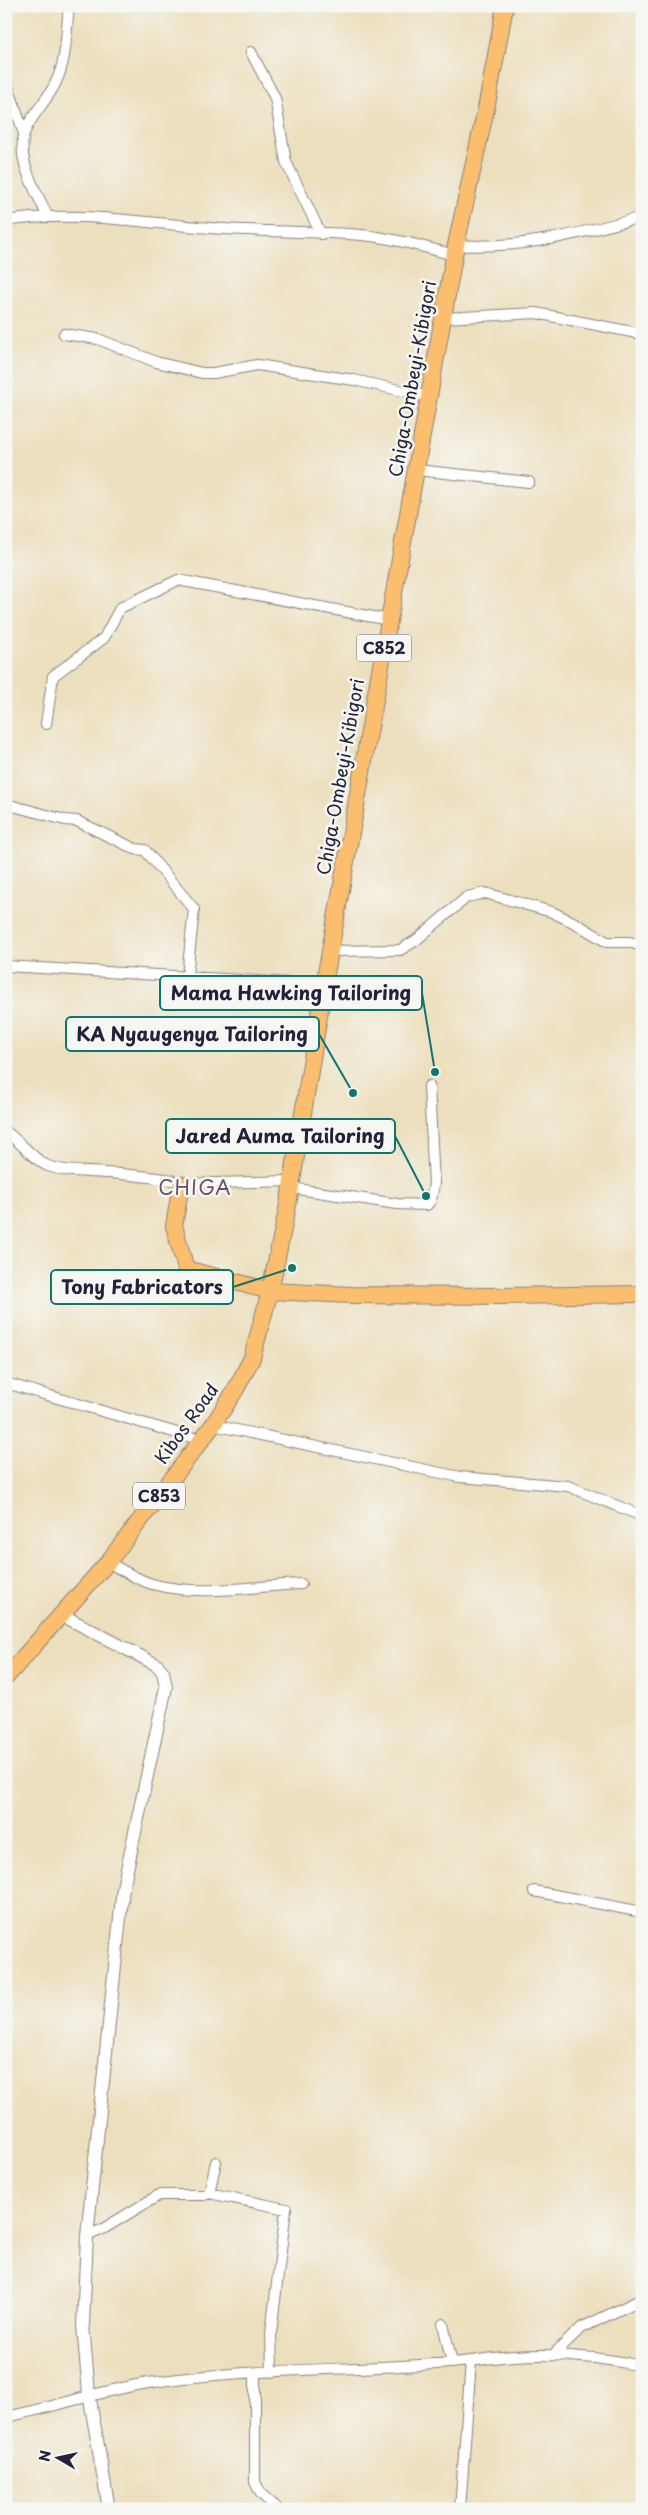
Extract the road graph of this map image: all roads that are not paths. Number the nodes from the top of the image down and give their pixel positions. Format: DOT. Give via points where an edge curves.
graph roads {
  1 [pos="69,6"];
  2 [pos="505,6"];
  3 [pos="251,52"];
  4 [pos="6,80"];
  5 [pos="24,134"];
  6 [pos="48,217"];
  7 [pos="642,217"];
  8 [pos="6,221"];
  9 [pos="321,234"];
  10 [pos="455,250"];
  11 [pos="445,318"];
  12 [pos="64,334"];
  13 [pos="642,334"];
  14 [pos="430,396"];
  15 [pos="417,470"];
  16 [pos="529,482"];
  17 [pos="389,620"];
  18 [pos="46,724"];
  19 [pos="6,804"];
  20 [pos="642,946"];
  21 [pos="330,951"];
  22 [pos="6,966"];
  23 [pos="187,976"];
  24 [pos="324,985"];
  25 [pos="429,1086"];
  26 [pos="6,1132"];
  27 [pos="292,1183"];
  28 [pos="181,1184"];
  29 [pos="270,1290"];
  30 [pos="642,1294"];
  31 [pos="6,1383"];
  32 [pos="213,1425"];
  33 [pos="201,1440"];
  34 [pos="642,1516"];
  35 [pos="108,1562"];
  36 [pos="301,1584"];
  37 [pos="60,1614"];
  38 [pos="6,1677"];
  39 [pos="534,1891"];
  40 [pos="642,1912"];
  41 [pos="216,2162"];
  42 [pos="210,2193"];
  43 [pos="87,2236"];
  44 [pos="642,2299"];
  45 [pos="442,2324"];
  46 [pos="553,2355"];
  47 [pos="471,2361"];
  48 [pos="452,2363"];
  49 [pos="642,2366"];
  50 [pos="255,2372"];
  51 [pos="272,2372"];
  52 [pos="89,2394"];
  53 [pos="6,2417"];
  54 [pos="276,2508"];
  55 [pos="109,2509"];
  56 [pos="460,2509"];
  1 -- 5 [label="street" via="57,80"];
  2 -- 10 [label="main road, Chiga-Ombeyi-Kibigori / C852"];
  3 -- 9 [label="street" via="275,98 286,162"];
  4 -- 5 [label="street"];
  5 -- 6 [label="street" via="23,156 27,172"];
  6 -- 8 [label="street"];
  6 -- 9 [label="street" via="124,219"];
  7 -- 10 [label="street" via="519,244"];
  9 -- 10 [label="street" via="362,236"];
  10 -- 11 [label="main road, Chiga-Ombeyi-Kibigori / C852"];
  11 -- 13 [label="street" via="536,313"];
  11 -- 14 [label="main road, Chiga-Ombeyi-Kibigori / C852"];
  12 -- 14 [label="street" via="98,338 156,362 202,373 260,365"];
  14 -- 15 [label="main road, Chiga-Ombeyi-Kibigori / C852"];
  15 -- 16 [label="street"];
  15 -- 17 [label="main road, Chiga-Ombeyi-Kibigori / C852"];
  17 -- 18 [label="street" via="178,580 120,608 104,638 53,676"];
  17 -- 21 [label="main road, Chiga-Ombeyi-Kibigori / C852"];
  19 -- 23 [label="street" via="77,821 135,849 145,850 194,909"];
  20 -- 21 [label="street" via="608,942 552,912 485,893 467,896 400,950"];
  21 -- 24 [label="main road, Chiga-Ombeyi-Kibigori / C852"];
  22 -- 23 [label="street"];
  23 -- 24 [label="street"];
  24 -- 27 [label="main road, Chiga-Ombeyi-Kibigori / C852"];
  25 -- 27 [label="street" via="434,1184 427,1205 397,1204 298,1189"];
  26 -- 28 [label="street" via="48,1166 73,1172 172,1180"];
  27 -- 28 [label="street" via="215,1181"];
  27 -- 29 [label="main road, Chiga-Ombeyi-Kibigori / C852"];
  28 -- 29 [label="main road" via="174,1226 186,1268"];
  29 -- 30 [label="main road" via="382,1296"];
  29 -- 32 [label="main road, Kibos Road / C853" via="252,1358"];
  31 -- 33 [label="street"];
  32 -- 33 [label="main road, Kibos Road / C853"];
  32 -- 34 [label="street" via="460,1477 568,1486"];
  33 -- 35 [label="main road, Kibos Road / C853"];
  35 -- 36 [label="street" via="140,1579 171,1588"];
  35 -- 37 [label="main road, Kibos Road / C853"];
  37 -- 38 [label="main road, Kibos Road / C853"];
  37 -- 43 [label="street" via="157,1665 163,1672 166,1687 123,1888"];
  39 -- 40 [label="street"];
  41 -- 42 [label="street"];
  42 -- 43 [label="street" via="159,2195"];
  42 -- 51 [label="street" via="286,2209 272,2333"];
  43 -- 52 [label="street" via="83,2325"];
  44 -- 46 [label="street" via="581,2328"];
  45 -- 48 [label="street"];
  46 -- 47 [label="street"];
  46 -- 49 [label="street"];
  47 -- 48 [label="street"];
  47 -- 56 [label="street"];
  48 -- 51 [label="street"];
  50 -- 51 [label="street"];
  50 -- 52 [label="street" via="143,2384"];
  50 -- 54 [label="street" via="255,2482 261,2494"];
  52 -- 53 [label="street"];
  52 -- 55 [label="street"];
}
